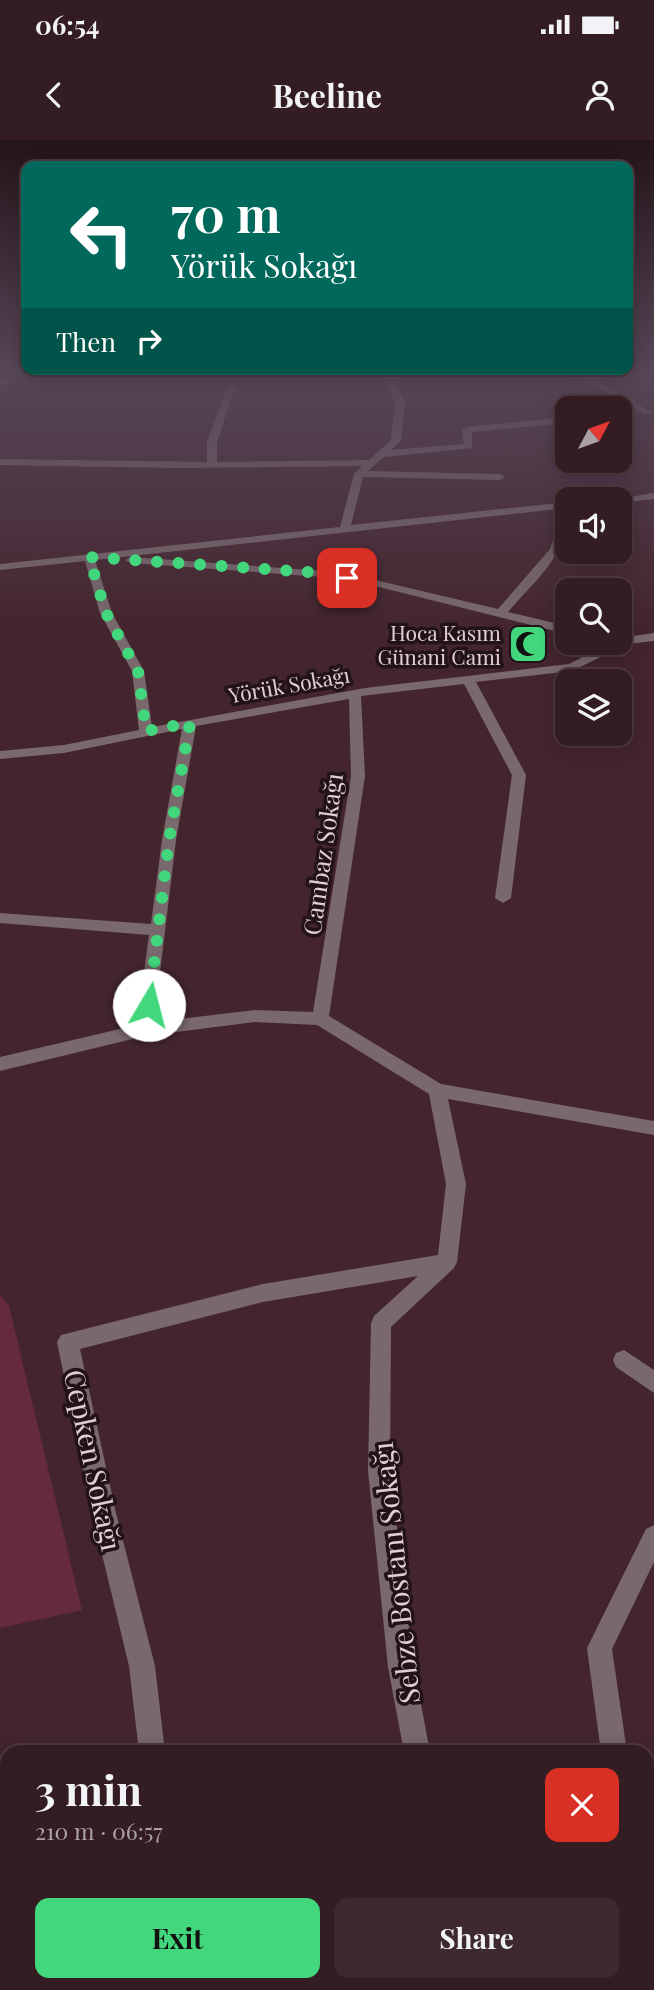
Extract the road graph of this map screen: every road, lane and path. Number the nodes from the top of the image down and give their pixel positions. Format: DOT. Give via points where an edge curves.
graph roads {
  1 [pos="212,457"];
  2 [pos="379,457"];
  3 [pos="0,462"];
  4 [pos="371,463"];
  5 [pos="212,465"];
  6 [pos="359,474"];
  7 [pos="500,477"];
  8 [pos="654,496"];
  9 [pos="632,499"];
  10 [pos="555,506"];
  11 [pos="345,527"];
  12 [pos="555,550"];
  13 [pos="89,557"];
  14 [pos="0,567"];
  15 [pos="500,614"];
  16 [pos="555,627"];
  17 [pos="654,637"];
  18 [pos="632,640"];
  19 [pos="595,655"];
  20 [pos="468,680"];
  21 [pos="355,695"];
  22 [pos="190,723"];
  23 [pos="146,731"];
  24 [pos="0,755"];
  25 [pos="503,898"];
  26 [pos="0,918"];
  27 [pos="159,930"];
  28 [pos="320,1019"];
  29 [pos="145,1030"];
  30 [pos="0,1064"];
  31 [pos="437,1090"];
  32 [pos="654,1128"];
  33 [pos="447,1262"];
  34 [pos="624,1360"];
  35 [pos="654,1383"];
  36 [pos="654,1537"];
  37 [pos="151,1745"];
  38 [pos="415,1745"];
  39 [pos="613,1745"];
  1 -- 5 [label="street"];
  2 -- 4 [label="street"];
  3 -- 5 [label="street"];
  4 -- 5 [label="street"];
  4 -- 6 [label="street"];
  6 -- 7 [label="street"];
  6 -- 11 [label="street"];
  8 -- 9 [label="street"];
  10 -- 11 [label="street"];
  11 -- 13 [label="street"];
  12 -- 15 [label="street"];
  13 -- 14 [label="street"];
  13 -- 15 [label="street" via="323,573"];
  13 -- 23 [label="street" via="106,613 138,671"];
  15 -- 16 [label="street"];
  17 -- 18 [label="street, Yörük Sokağı"];
  19 -- 20 [label="street, Yörük Sokağı" via="572,667"];
  20 -- 21 [label="street, Yörük Sokağı"];
  20 -- 25 [label="street" via="519,775"];
  21 -- 22 [label="street, Yörük Sokağı"];
  21 -- 28 [label="street, Cambaz Sokağı" via="358,776"];
  22 -- 23 [label="street, Yörük Sokağı"];
  22 -- 27 [label="street"];
  23 -- 24 [label="street, Yörük Sokağı" via="64,749"];
  26 -- 27 [label="street"];
  27 -- 29 [label="street"];
  28 -- 29 [label="street" via="255,1016"];
  28 -- 31 [label="street"];
  29 -- 30 [label="street"];
  31 -- 32 [label="street"];
  31 -- 33 [label="street" via="456,1184"];
  33 -- 37 [label="street, Cepken Sokağı" via="263,1293 68,1342 142,1666"];
  33 -- 38 [label="street, Sebze Bostanı Sokağı" via="381,1322 379,1471 401,1667"];
  34 -- 35 [label="street"];
  36 -- 39 [label="street" via="599,1648"];
}
